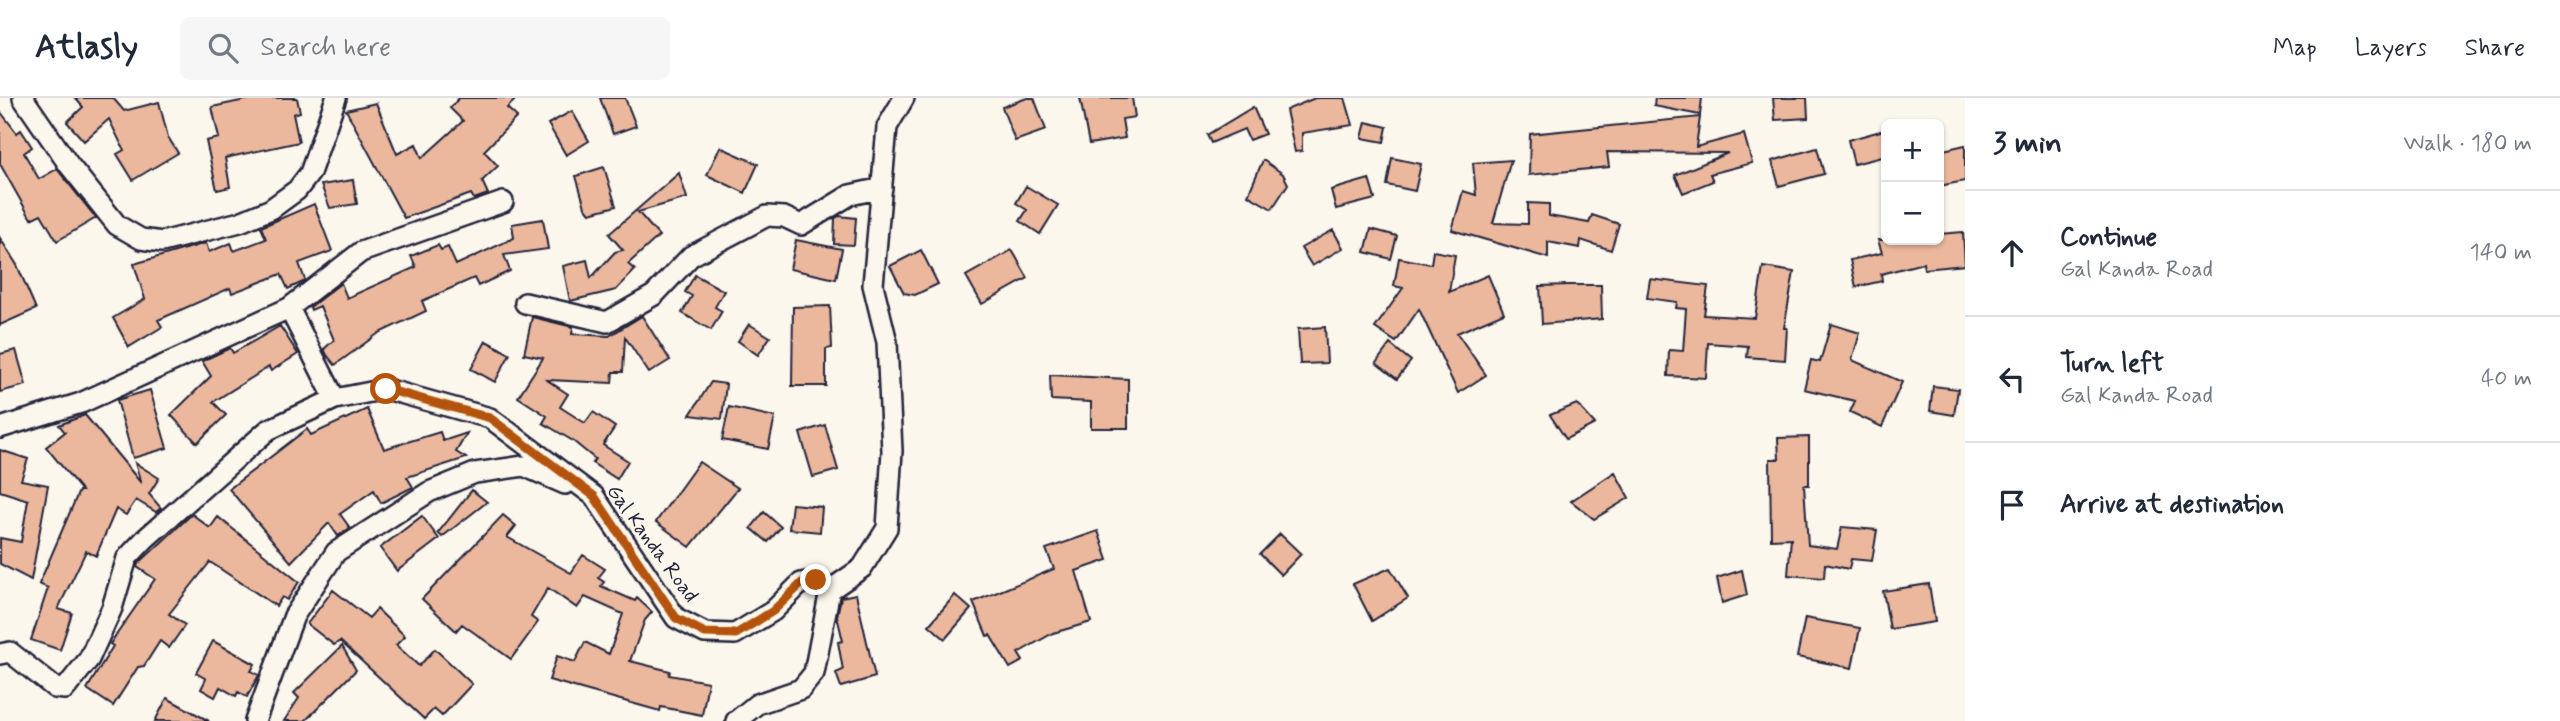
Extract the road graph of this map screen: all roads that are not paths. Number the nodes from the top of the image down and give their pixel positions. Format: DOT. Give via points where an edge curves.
graph roads {
  1 [pos="23,98"];
  2 [pos="336,98"];
  3 [pos="904,98"];
  4 [pos="882,188"];
  5 [pos="503,202"];
  6 [pos="525,303"];
  7 [pos="289,308"];
  8 [pos="335,399"];
  9 [pos="0,428"];
  10 [pos="594,496"];
  11 [pos="830,590"];
  12 [pos="0,654"];
  13 [pos="255,721"];
  14 [pos="736,721"];
  1 -- 2 [label="street" via="117,225 141,239 163,242 240,222 271,209 297,190 310,173"];
  3 -- 4 [label="street" via="887,127"];
  4 -- 6 [label="street" via="850,195 801,225 767,216 691,256 654,295 607,323"];
  4 -- 11 [label="street" via="873,285 887,342 892,451 887,528 862,568"];
  5 -- 7 [label="street" via="361,252"];
  7 -- 8 [label="street"];
  7 -- 9 [label="street" via="81,403"];
  8 -- 10 [label="street, Gal Kanda Road" via="386,389 490,418"];
  8 -- 12 [label="street, Gal Kanda Road" via="268,430 127,558 112,608 89,659 65,690 55,688 10,652"];
  10 -- 11 [label="street, Gal Kanda Road" via="676,618 705,633 736,634 773,611 802,583 816,580"];
  10 -- 13 [label="street" via="524,466 475,473 429,492 336,552 294,616"];
  11 -- 14 [label="street" via="814,673 801,689 757,705"];
}
